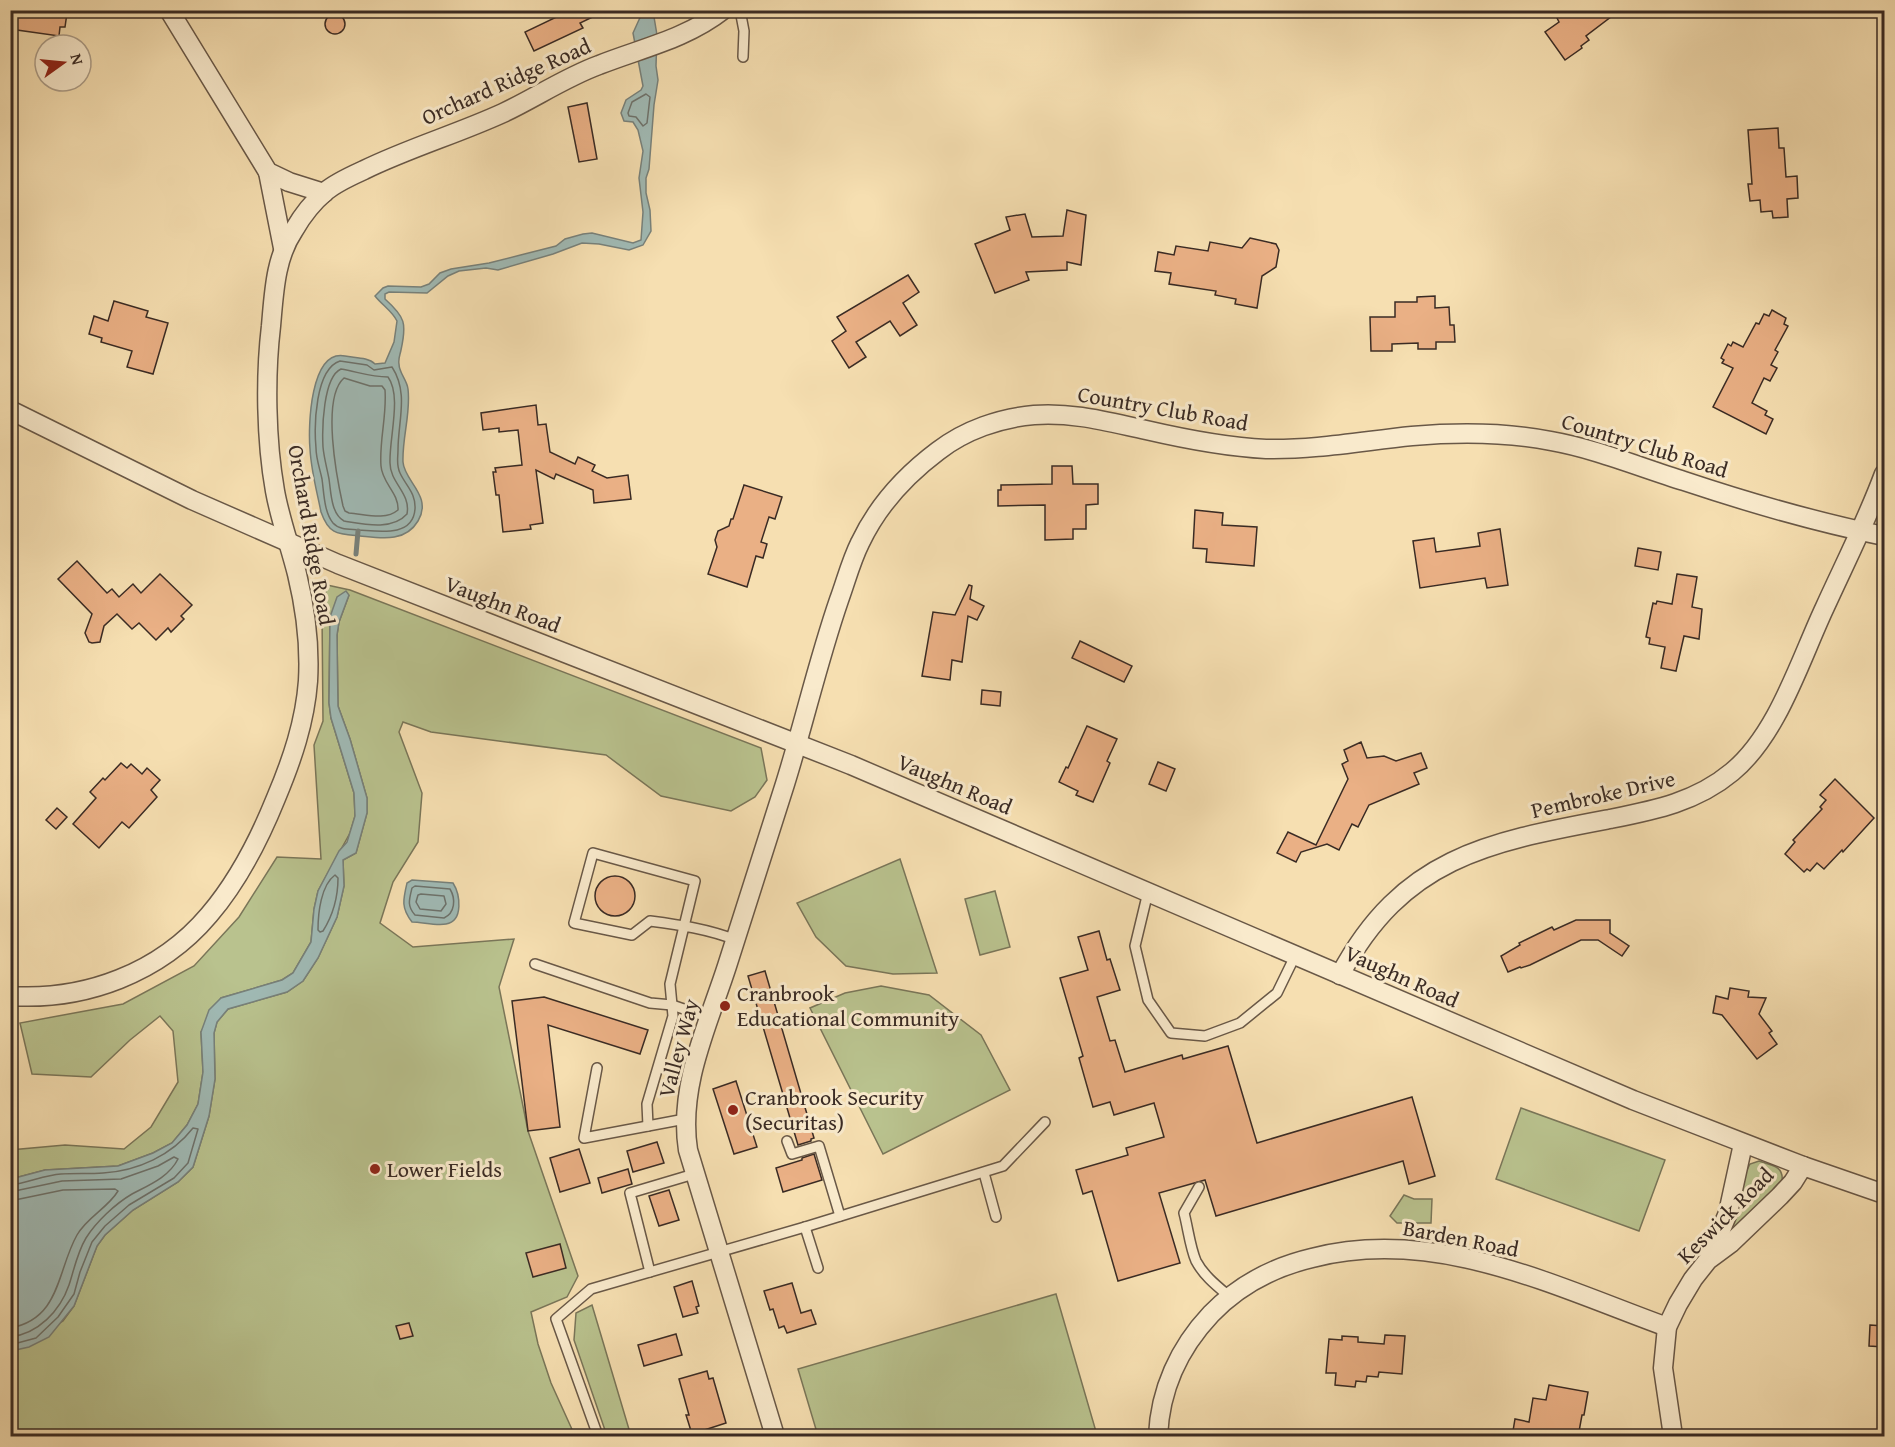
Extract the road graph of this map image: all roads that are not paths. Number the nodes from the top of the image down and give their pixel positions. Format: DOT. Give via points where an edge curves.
graph roads {
  1 [pos="169,10"];
  2 [pos="723,10"];
  3 [pos="740,10"];
  4 [pos="743,57"];
  5 [pos="268,172"];
  6 [pos="324,193"];
  7 [pos="283,248"];
  8 [pos="10,410"];
  9 [pos="1884,474"];
  10 [pos="1860,531"];
  11 [pos="1884,536"];
  12 [pos="286,542"];
  13 [pos="798,743"];
  14 [pos="1148,892"];
  15 [pos="684,925"];
  16 [pos="736,940"];
  17 [pos="1295,956"];
  18 [pos="535,964"];
  19 [pos="1340,975"];
  20 [pos="10,996"];
  21 [pos="672,1005"];
  22 [pos="710,1018"];
  23 [pos="597,1068"];
  24 [pos="685,1119"];
  25 [pos="1045,1122"];
  26 [pos="648,1126"];
  27 [pos="787,1141"];
  28 [pos="1743,1144"];
  29 [pos="1803,1166"];
  30 [pos="984,1173"];
  31 [pos="694,1174"];
  32 [pos="1199,1187"];
  33 [pos="1884,1194"];
  34 [pos="840,1216"];
  35 [pos="996,1217"];
  36 [pos="805,1227"];
  37 [pos="718,1253"];
  38 [pos="1708,1260"];
  39 [pos="818,1268"];
  40 [pos="651,1272"];
  41 [pos="1230,1297"];
  42 [pos="1667,1327"];
  43 [pos="598,1437"];
  44 [pos="775,1437"];
  45 [pos="1158,1437"];
  46 [pos="1673,1437"];
  1 -- 5 [label="street"];
  2 -- 6 [label="street, Orchard Ridge Road" via="688,33 573,76 500,114 385,159"];
  3 -- 4 [label="lane"];
  5 -- 6 [label="street"];
  5 -- 7 [label="street"];
  6 -- 7 [label="street, Orchard Ridge Road"];
  7 -- 12 [label="street, Orchard Ridge Road" via="267,378 274,489"];
  8 -- 12 [label="street, Vaughn Road"];
  9 -- 10 [label="street, Pembroke Drive"];
  10 -- 11 [label="street, Country Club Road"];
  10 -- 13 [label="street, Country Club Road" via="1781,511 1593,450 1523,436 1446,434 1318,448 1267,449 1215,444 1078,416 1009,419 977,429 938,451 893,492 876,515 861,541 842,591"];
  10 -- 19 [label="street, Pembroke Drive" via="1777,711 1734,771 1684,801 1506,842 1445,865 1418,880 1382,912 1352,951"];
  12 -- 13 [label="street, Vaughn Road"];
  12 -- 20 [label="street, Orchard Ridge Road" via="302,604 308,657 306,702 296,746 279,791 236,879 204,921 152,964 82,992 48,997"];
  13 -- 14 [label="street, Vaughn Road"];
  13 -- 16 [label="street, Valley Way"];
  14 -- 17 [label="street, Vaughn Road"];
  14 -- 17 [label="lane" via="1135,946 1148,1000 1171,1033 1205,1036 1240,1023 1276,993"];
  15 -- 15 [label="lane" via="695,881 593,853 573,923 632,935 650,921"];
  15 -- 16 [label="lane"];
  15 -- 21 [label="lane" via="670,984"];
  16 -- 22 [label="street, Valley Way"];
  17 -- 19 [label="street, Vaughn Road"];
  18 -- 21 [label="lane" via="650,1003"];
  19 -- 28 [label="street, Vaughn Road"];
  21 -- 22 [label="lane"];
  21 -- 26 [label="lane" via="673,1016 647,1104"];
  22 -- 24 [label="street, Valley Way" via="689,1086"];
  23 -- 26 [label="lane" via="584,1138"];
  24 -- 26 [label="lane"];
  24 -- 31 [label="street, Valley Way"];
  25 -- 30 [label="lane" via="1003,1166"];
  27 -- 34 [label="lane" via="792,1154 819,1146"];
  28 -- 29 [label="street, Vaughn Road"];
  28 -- 38 [label="street" via="1728,1214"];
  29 -- 33 [label="street, Vaughn Road"];
  29 -- 38 [label="street, Keswick Road" via="1780,1196"];
  30 -- 34 [label="lane"];
  30 -- 35 [label="lane"];
  31 -- 37 [label="street, Valley Way"];
  31 -- 40 [label="lane" via="630,1193"];
  32 -- 41 [label="lane" via="1184,1213 1196,1260 1208,1278"];
  34 -- 36 [label="lane"];
  36 -- 37 [label="lane"];
  36 -- 39 [label="lane"];
  37 -- 40 [label="lane"];
  37 -- 44 [label="street, Valley Way"];
  38 -- 42 [label="street, Keswick Road"];
  40 -- 43 [label="lane" via="591,1289 556,1318"];
  41 -- 42 [label="street, Barden Road" via="1262,1276 1300,1261 1332,1253 1386,1248 1446,1255 1545,1280"];
  41 -- 45 [label="street, Barden Road" via="1185,1346 1163,1399"];
  42 -- 46 [label="street, Keswick Road" via="1663,1368"];
}
